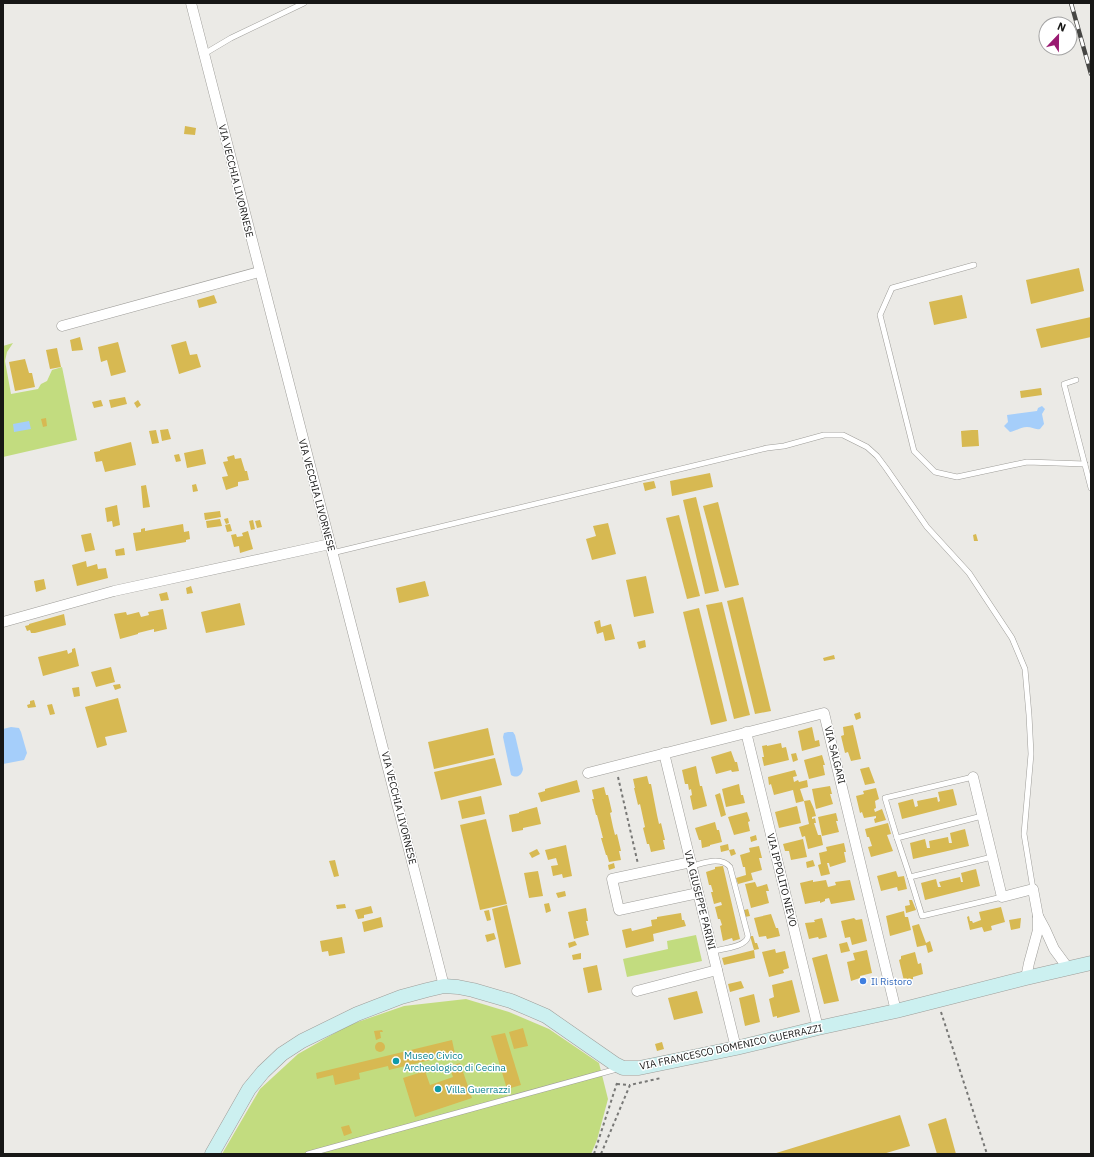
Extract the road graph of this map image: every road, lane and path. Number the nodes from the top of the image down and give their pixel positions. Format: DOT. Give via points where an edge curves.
graph roads {
  1 [pos="190,3"];
  2 [pos="304,3"];
  3 [pos="203,54"];
  4 [pos="974,265"];
  5 [pos="259,272"];
  6 [pos="62,326"];
  7 [pos="1076,380"];
  8 [pos="1085,464"];
  9 [pos="1091,488"];
  10 [pos="331,548"];
  11 [pos="3,622"];
  12 [pos="746,732"];
  13 [pos="664,753"];
  14 [pos="615,766"];
  15 [pos="588,772"];
  16 [pos="973,777"];
  17 [pos="982,816"];
  18 [pos="897,838"];
  19 [pos="992,857"];
  20 [pos="691,864"];
  21 [pos="640,873"];
  22 [pos="910,877"];
  23 [pos="1033,889"];
  24 [pos="698,893"];
  25 [pos="1002,897"];
  26 [pos="1038,916"];
  27 [pos="712,951"];
  28 [pos="1091,963"];
  29 [pos="1068,968"];
  30 [pos="717,970"];
  31 [pos="1026,978"];
  32 [pos="444,986"];
  33 [pos="637,991"];
  34 [pos="941,1010"];
  35 [pos="896,1011"];
  36 [pos="818,1028"];
  37 [pos="736,1048"];
  38 [pos="623,1068"];
  39 [pos="664,1077"];
  40 [pos="617,1083"];
  41 [pos="212,1154"];
  42 [pos="308,1154"];
  43 [pos="594,1154"];
  44 [pos="601,1154"];
  45 [pos="987,1154"];
  1 -- 3 [label="street, VIA VECCHIA LIVORNESE"];
  2 -- 3 [label="lane"];
  3 -- 5 [label="street, VIA VECCHIA LIVORNESE"];
  4 -- 8 [label="lane" via="892,288 880,315 914,451 935,472 957,477 1027,462"];
  5 -- 6 [label="street"];
  5 -- 10 [label="street, VIA VECCHIA LIVORNESE"];
  7 -- 8 [label="lane" via="1064,384"];
  8 -- 9 [label="lane"];
  10 -- 11 [label="street" via="114,590"];
  10 -- 23 [label="lane" via="824,436 843,435 854,440 877,456 927,527 969,573 1012,638 1025,669 1031,754 1024,834"];
  10 -- 32 [label="street, VIA VECCHIA LIVORNESE"];
  12 -- 13 [label="street, VIA SALGARI"];
  12 -- 35 [label="street, VIA SALGARI" via="824,713"];
  12 -- 36 [label="street, VIA IPPOLITO NIEVO"];
  13 -- 14 [label="street, VIA SALGARI"];
  13 -- 20 [label="street, VIA GIUSEPPE PARINI"];
  14 -- 15 [label="street, VIA SALGARI"];
  14 -- 21 [label="path"];
  16 -- 17 [label="street"];
  16 -- 18 [label="lane" via="886,798"];
  17 -- 18 [label="lane"];
  17 -- 19 [label="street"];
  18 -- 22 [label="lane"];
  19 -- 22 [label="lane"];
  19 -- 25 [label="street"];
  20 -- 21 [label="street"];
  20 -- 24 [label="street, VIA GIUSEPPE PARINI"];
  20 -- 27 [label="lane" via="716,861 727,863 748,936 742,944"];
  21 -- 24 [label="street" via="612,879 619,910"];
  22 -- 25 [label="lane" via="922,916"];
  23 -- 25 [label="street"];
  23 -- 26 [label="street"];
  24 -- 27 [label="street, VIA GIUSEPPE PARINI"];
  26 -- 29 [label="street" via="1054,949"];
  26 -- 31 [label="street" via="1038,930"];
  27 -- 30 [label="street, VIA GIUSEPPE PARINI"];
  28 -- 29 [label="street, VIA FRANCESCO DOMENICO GUERRAZZI"];
  29 -- 31 [label="street, VIA FRANCESCO DOMENICO GUERRAZZI"];
  30 -- 33 [label="street"];
  30 -- 37 [label="street, VIA GIUSEPPE PARINI"];
  31 -- 35 [label="street, VIA FRANCESCO DOMENICO GUERRAZZI"];
  32 -- 38 [label="street" via="473,990 525,1006 560,1024 603,1057"];
  32 -- 41 [label="street" via="401,997 357,1014 302,1041 282,1054 249,1089"];
  34 -- 45 [label="path"];
  35 -- 36 [label="street, VIA FRANCESCO DOMENICO GUERRAZZI"];
  36 -- 37 [label="street, VIA FRANCESCO DOMENICO GUERRAZZI"];
  37 -- 38 [label="street, VIA FRANCESCO DOMENICO GUERRAZZI" via="652,1066"];
  38 -- 42 [label="lane"];
  39 -- 44 [label="path" via="630,1085"];
  40 -- 43 [label="path"];
}
